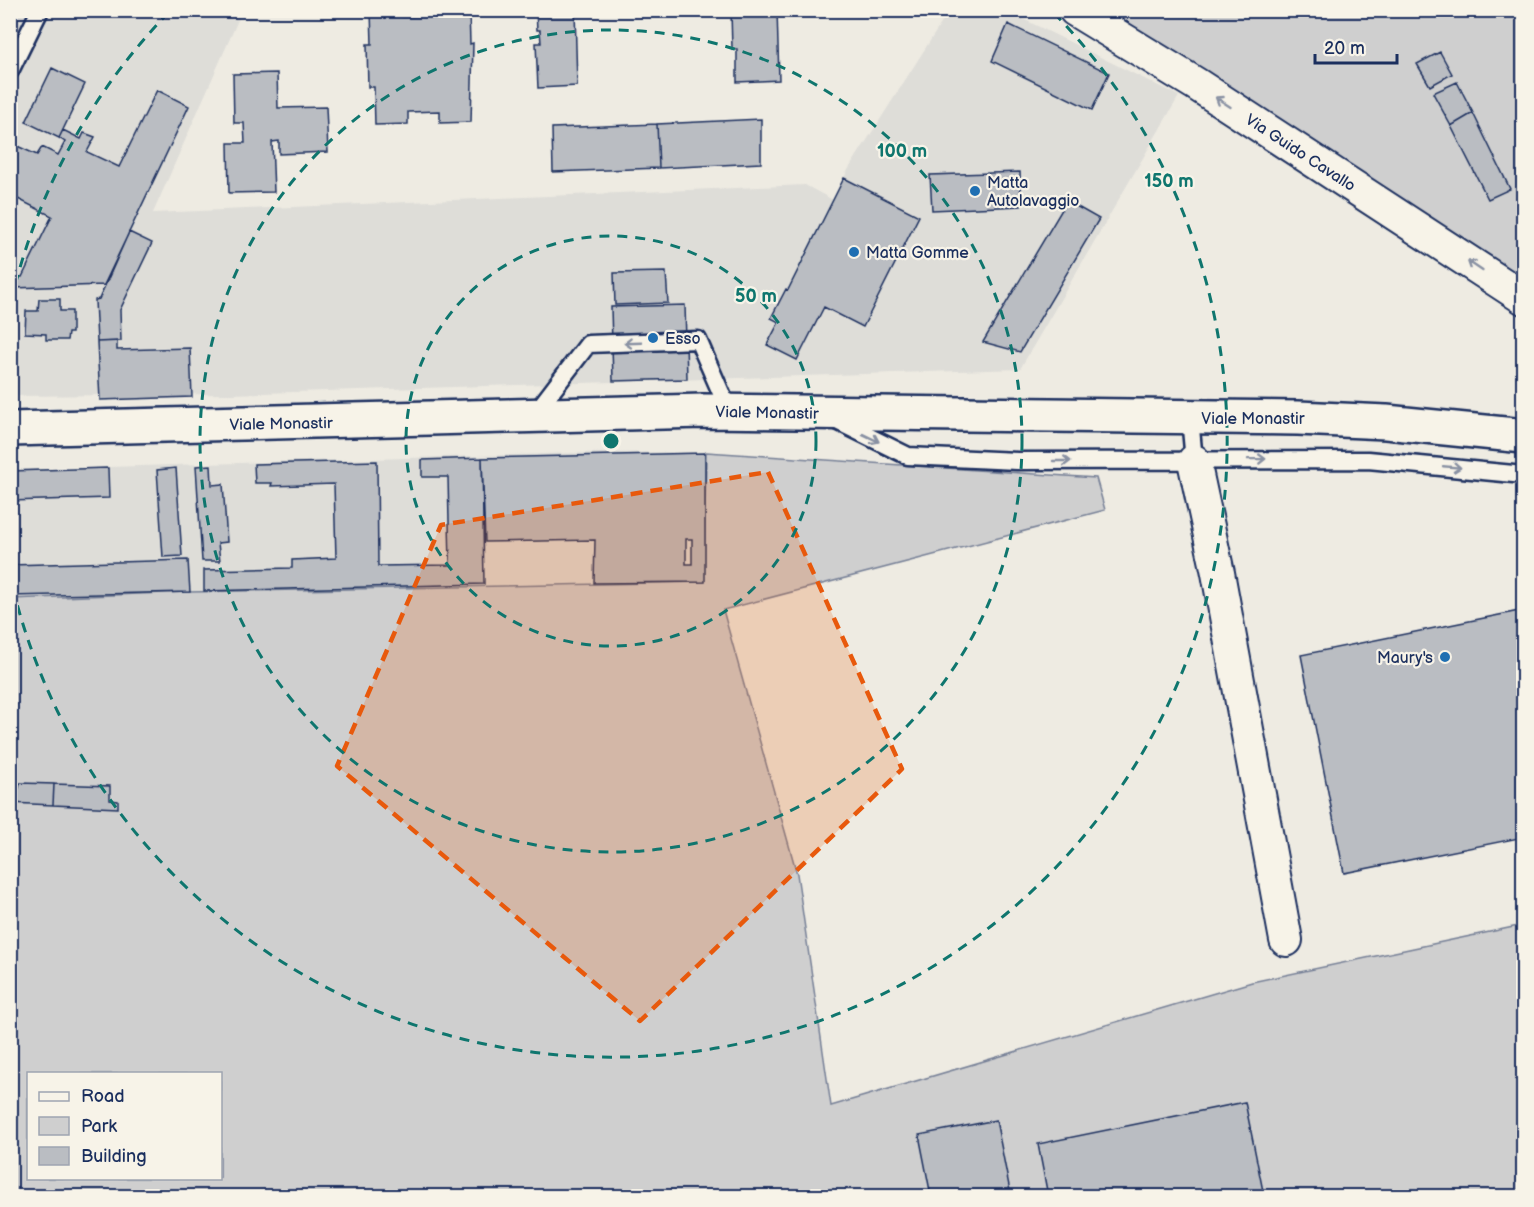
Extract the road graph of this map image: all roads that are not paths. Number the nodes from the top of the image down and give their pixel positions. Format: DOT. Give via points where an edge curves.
graph roads {
  1 [pos="40,10"];
  2 [pos="1075,10"];
  3 [pos="10,71"];
  4 [pos="1524,298"];
  5 [pos="729,411"];
  6 [pos="818,413"];
  7 [pos="533,416"];
  8 [pos="1190,417"];
  9 [pos="10,429"];
  10 [pos="1524,436"];
  11 [pos="1194,461"];
  12 [pos="1524,475"];
  13 [pos="1286,940"];
  1 -- 3 [label="lane"];
  4 -- 2 [label="street, Via Guido Cavallo, one-way" via="1196,84"];
  5 -- 6 [label="main road, Viale Monastir"];
  5 -- 7 [label="main road, Viale Monastir"];
  5 -- 7 [label="lane, one-way" via="699,340 588,345"];
  6 -- 8 [label="main road, Viale Monastir"];
  6 -- 11 [label="lane, one-way" via="908,456 1017,461"];
  7 -- 9 [label="main road, Viale Monastir"];
  8 -- 10 [label="main road, Viale Monastir" via="1386,422"];
  8 -- 11 [label="lane"];
  11 -- 12 [label="lane, one-way" via="1368,460"];
  11 -- 13 [label="street"];
}
